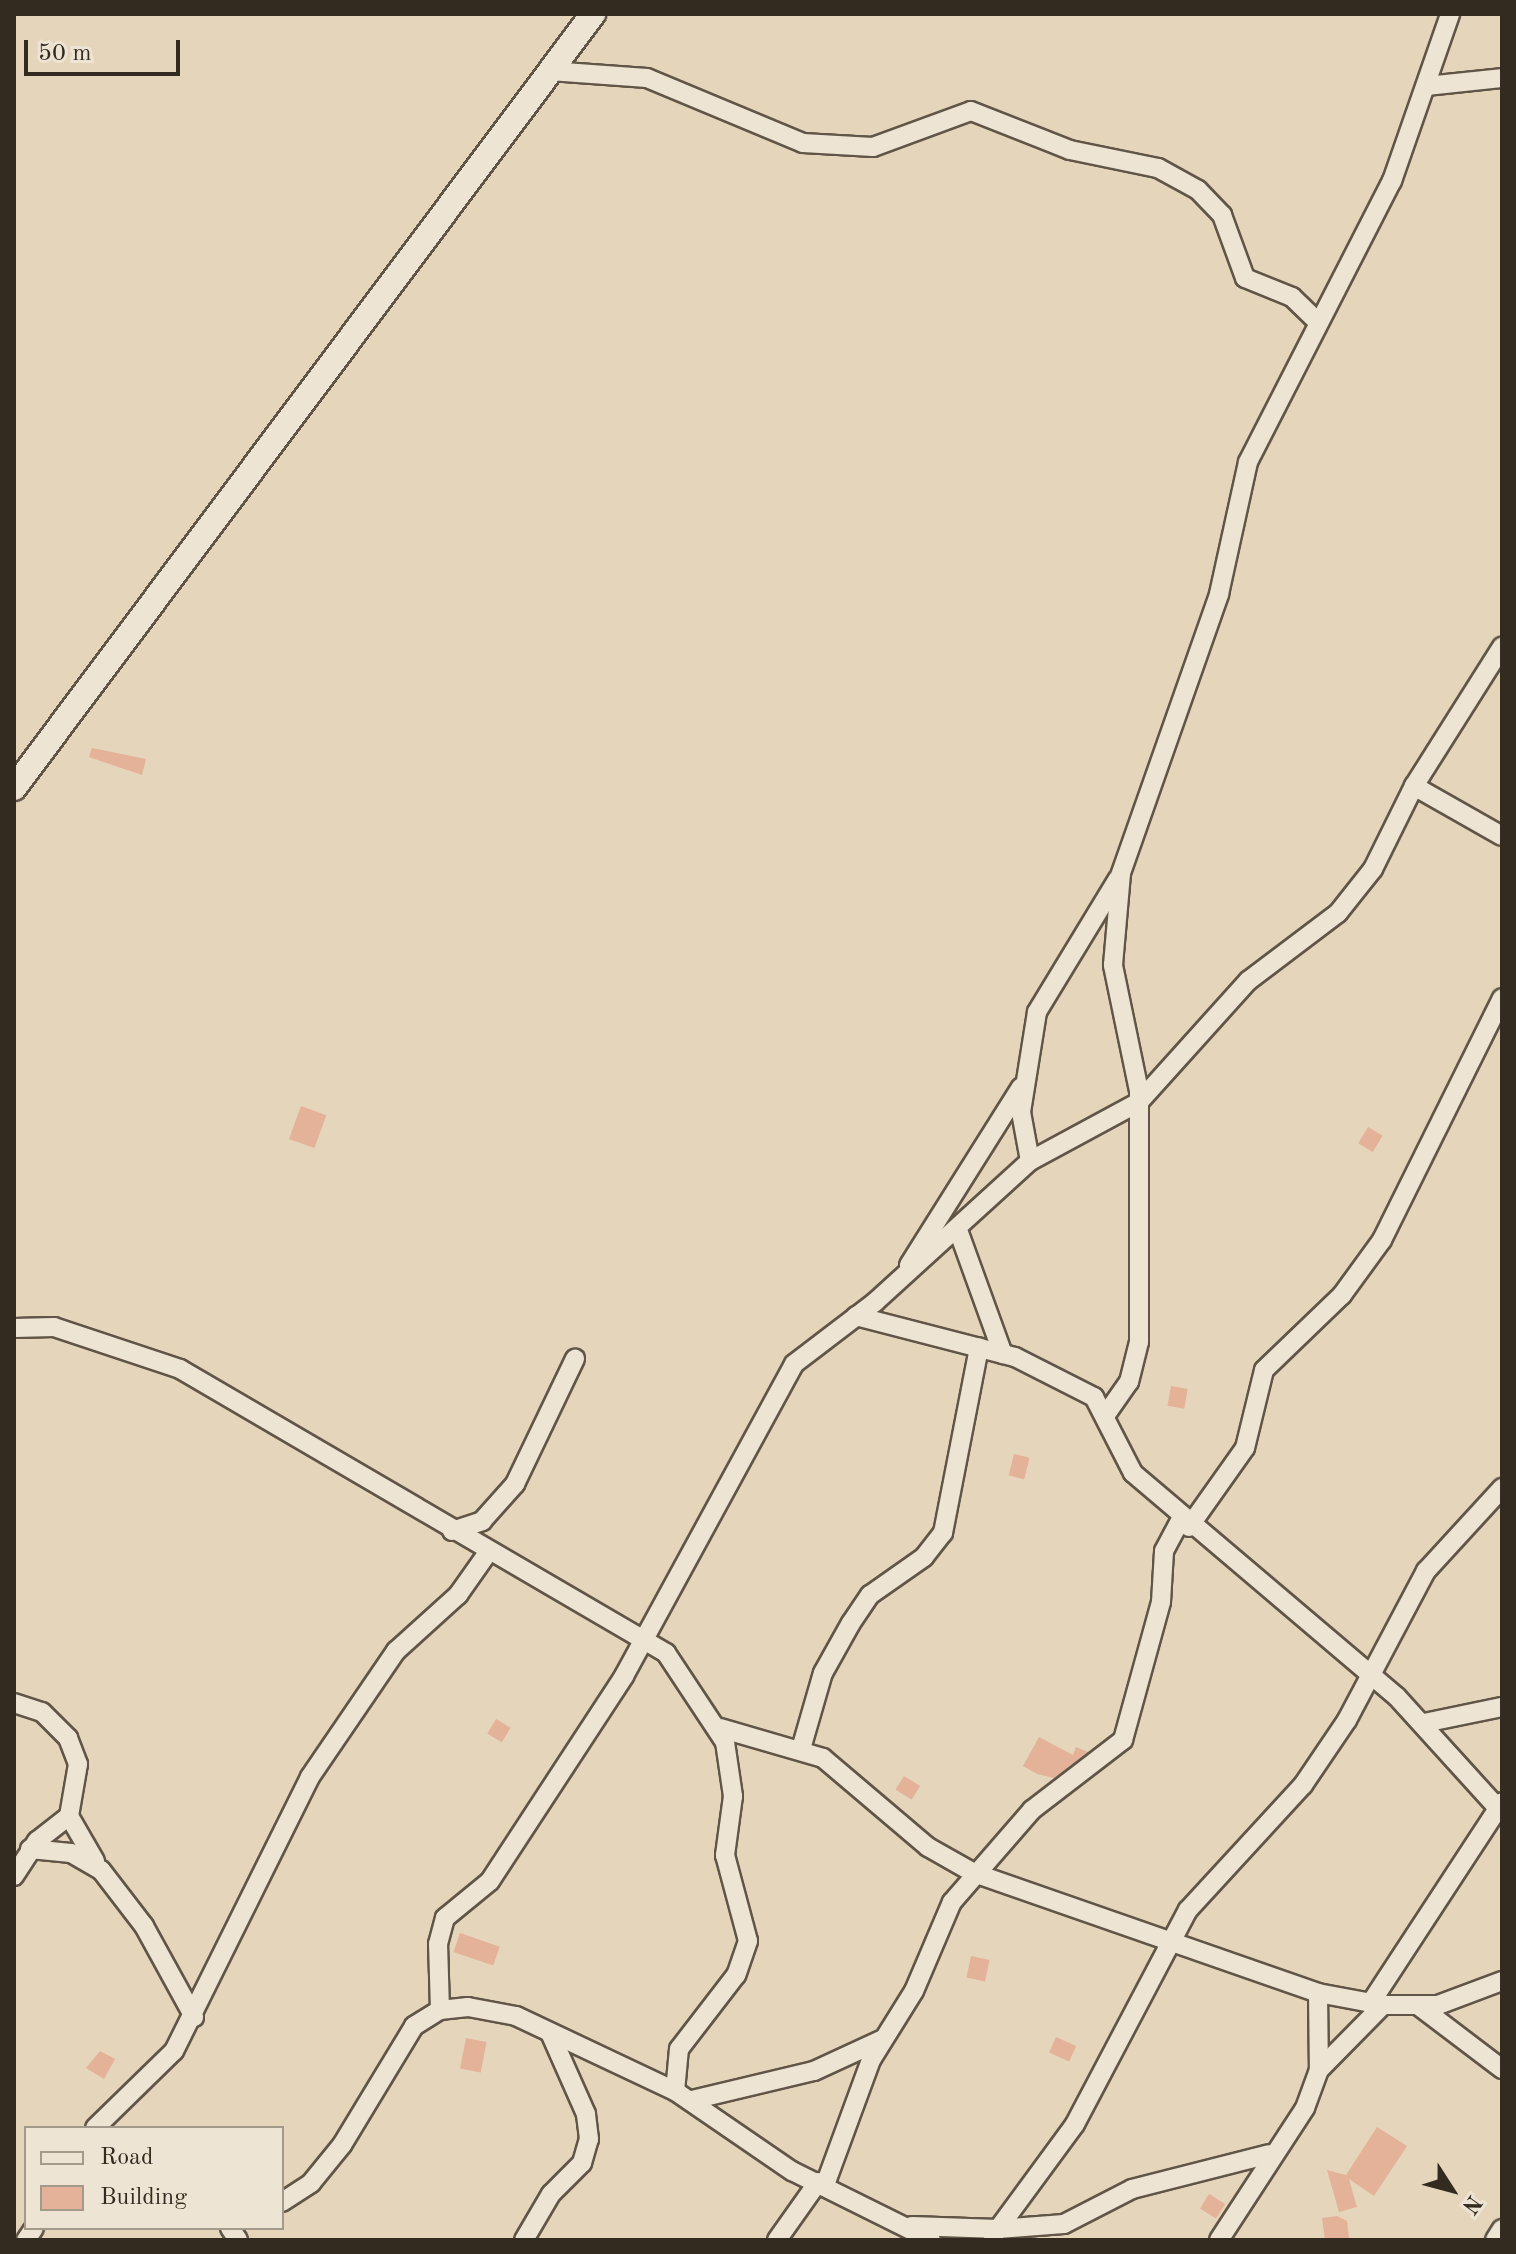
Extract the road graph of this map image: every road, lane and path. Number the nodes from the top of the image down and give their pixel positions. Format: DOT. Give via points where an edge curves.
graph roads {
  1 [pos="593,14"];
  2 [pos="1450,14"];
  3 [pos="550,71"];
  4 [pos="1502,78"];
  5 [pos="1426,86"];
  6 [pos="1319,323"];
  7 [pos="1502,647"];
  8 [pos="1414,786"];
  9 [pos="14,788"];
  10 [pos="1502,836"];
  11 [pos="1121,873"];
  12 [pos="1502,998"];
  13 [pos="1023,1084"];
  14 [pos="1139,1102"];
  15 [pos="1030,1161"];
  16 [pos="958,1230"];
  17 [pos="899,1281"];
  18 [pos="856,1316"];
  19 [pos="14,1328"];
  20 [pos="979,1347"];
  21 [pos="1003,1354"];
  22 [pos="575,1359"];
  23 [pos="1107,1413"];
  24 [pos="1502,1488"];
  25 [pos="1185,1523"];
  26 [pos="452,1531"];
  27 [pos="489,1551"];
  28 [pos="644,1642"];
  29 [pos="1370,1677"];
  30 [pos="14,1703"];
  31 [pos="1502,1707"];
  32 [pos="1424,1723"];
  33 [pos="720,1728"];
  34 [pos="801,1749"];
  35 [pos="1500,1808"];
  36 [pos="69,1816"];
  37 [pos="30,1849"];
  38 [pos="101,1870"];
  39 [pos="974,1873"];
  40 [pos="14,1876"];
  41 [pos="1167,1944"];
  42 [pos="1502,1981"];
  43 [pos="1318,1993"];
  44 [pos="1376,2004"];
  45 [pos="1419,2006"];
  46 [pos="440,2010"];
  47 [pos="194,2017"];
  48 [pos="551,2035"];
  49 [pos="881,2040"];
  50 [pos="1502,2069"];
  51 [pos="1319,2070"];
  52 [pos="675,2091"];
  53 [pos="692,2100"];
  54 [pos="97,2126"];
  55 [pos="1269,2154"];
  56 [pos="822,2184"];
  57 [pos="284,2200"];
  58 [pos="912,2226"];
  59 [pos="1502,2229"];
  60 [pos="994,2235"];
  61 [pos="524,2240"];
  62 [pos="777,2240"];
  63 [pos="931,2240"];
  64 [pos="1219,2240"];
  65 [pos="1495,2240"];
  1 -- 3 [label="street"];
  2 -- 5 [label="street"];
  3 -- 6 [label="street" via="647,78 803,143 873,147 971,111 1070,150 1158,168 1198,190 1222,215 1245,278 1292,297"];
  3 -- 9 [label="street"];
  4 -- 5 [label="street"];
  5 -- 6 [label="street" via="1392,181"];
  6 -- 11 [label="street" via="1248,462 1219,594"];
  7 -- 8 [label="street"];
  8 -- 10 [label="street"];
  8 -- 14 [label="street" via="1356,892 1240,989"];
  11 -- 13 [label="street" via="1041,1000"];
  11 -- 14 [label="street" via="1113,965"];
  12 -- 25 [label="street" via="1382,1240 1321,1317 1264,1370 1245,1448"];
  13 -- 15 [label="street"];
  13 -- 17 [label="street"];
  14 -- 15 [label="street"];
  14 -- 23 [label="street" via="1138,1355"];
  15 -- 16 [label="street"];
  16 -- 17 [label="street"];
  16 -- 21 [label="street"];
  17 -- 18 [label="street"];
  18 -- 20 [label="street"];
  18 -- 28 [label="street" via="815,1343 786,1375 759,1440"];
  19 -- 26 [label="street" via="54,1327 164,1362"];
  20 -- 21 [label="street"];
  20 -- 34 [label="street" via="943,1533 924,1557 870,1595 851,1623 823,1673"];
  21 -- 23 [label="street" via="1086,1391"];
  22 -- 26 [label="street" via="515,1484 482,1521"];
  23 -- 25 [label="street" via="1133,1473"];
  24 -- 29 [label="street" via="1426,1571"];
  25 -- 29 [label="street"];
  25 -- 39 [label="street" via="1164,1551 1161,1602 1123,1740 1032,1810"];
  26 -- 27 [label="street"];
  27 -- 28 [label="street"];
  27 -- 47 [label="street" via="458,1595 396,1651 310,1777"];
  28 -- 33 [label="street" via="666,1653"];
  28 -- 46 [label="street" via="490,1881 445,1918 438,1944"];
  29 -- 32 [label="street"];
  29 -- 41 [label="street" via="1303,1785 1236,1850"];
  30 -- 36 [label="street" via="51,1719 75,1750"];
  31 -- 32 [label="street"];
  32 -- 35 [label="street"];
  33 -- 34 [label="street"];
  33 -- 52 [label="street" via="733,1796 725,1855 748,1941 742,1965 679,2049"];
  34 -- 39 [label="street" via="841,1769 917,1839"];
  35 -- 44 [label="street"];
  36 -- 37 [label="street"];
  36 -- 38 [label="street"];
  37 -- 38 [label="street" via="71,1853"];
  37 -- 40 [label="street"];
  38 -- 47 [label="street" via="144,1926"];
  39 -- 41 [label="street"];
  39 -- 49 [label="street"];
  41 -- 43 [label="street"];
  41 -- 60 [label="street" via="1097,2086"];
  42 -- 45 [label="street" via="1463,2001"];
  43 -- 44 [label="street"];
  43 -- 51 [label="street"];
  44 -- 45 [label="street"];
  44 -- 51 [label="street"];
  45 -- 50 [label="street"];
  46 -- 48 [label="street" via="504,2012"];
  46 -- 57 [label="street" via="414,2026 319,2174"];
  47 -- 54 [label="street" via="161,2066"];
  48 -- 52 [label="street"];
  48 -- 61 [label="street" via="586,2114 589,2139 582,2163 551,2194"];
  49 -- 53 [label="street" via="814,2071"];
  49 -- 56 [label="street"];
  51 -- 55 [label="street" via="1305,2108"];
  52 -- 53 [label="street"];
  53 -- 56 [label="street" via="780,2164"];
  55 -- 60 [label="street" via="1132,2189 1064,2224"];
  55 -- 64 [label="street"];
  56 -- 58 [label="street"];
  56 -- 62 [label="street"];
  58 -- 60 [label="street"];
  58 -- 63 [label="street"];
  59 -- 65 [label="street"];
}
